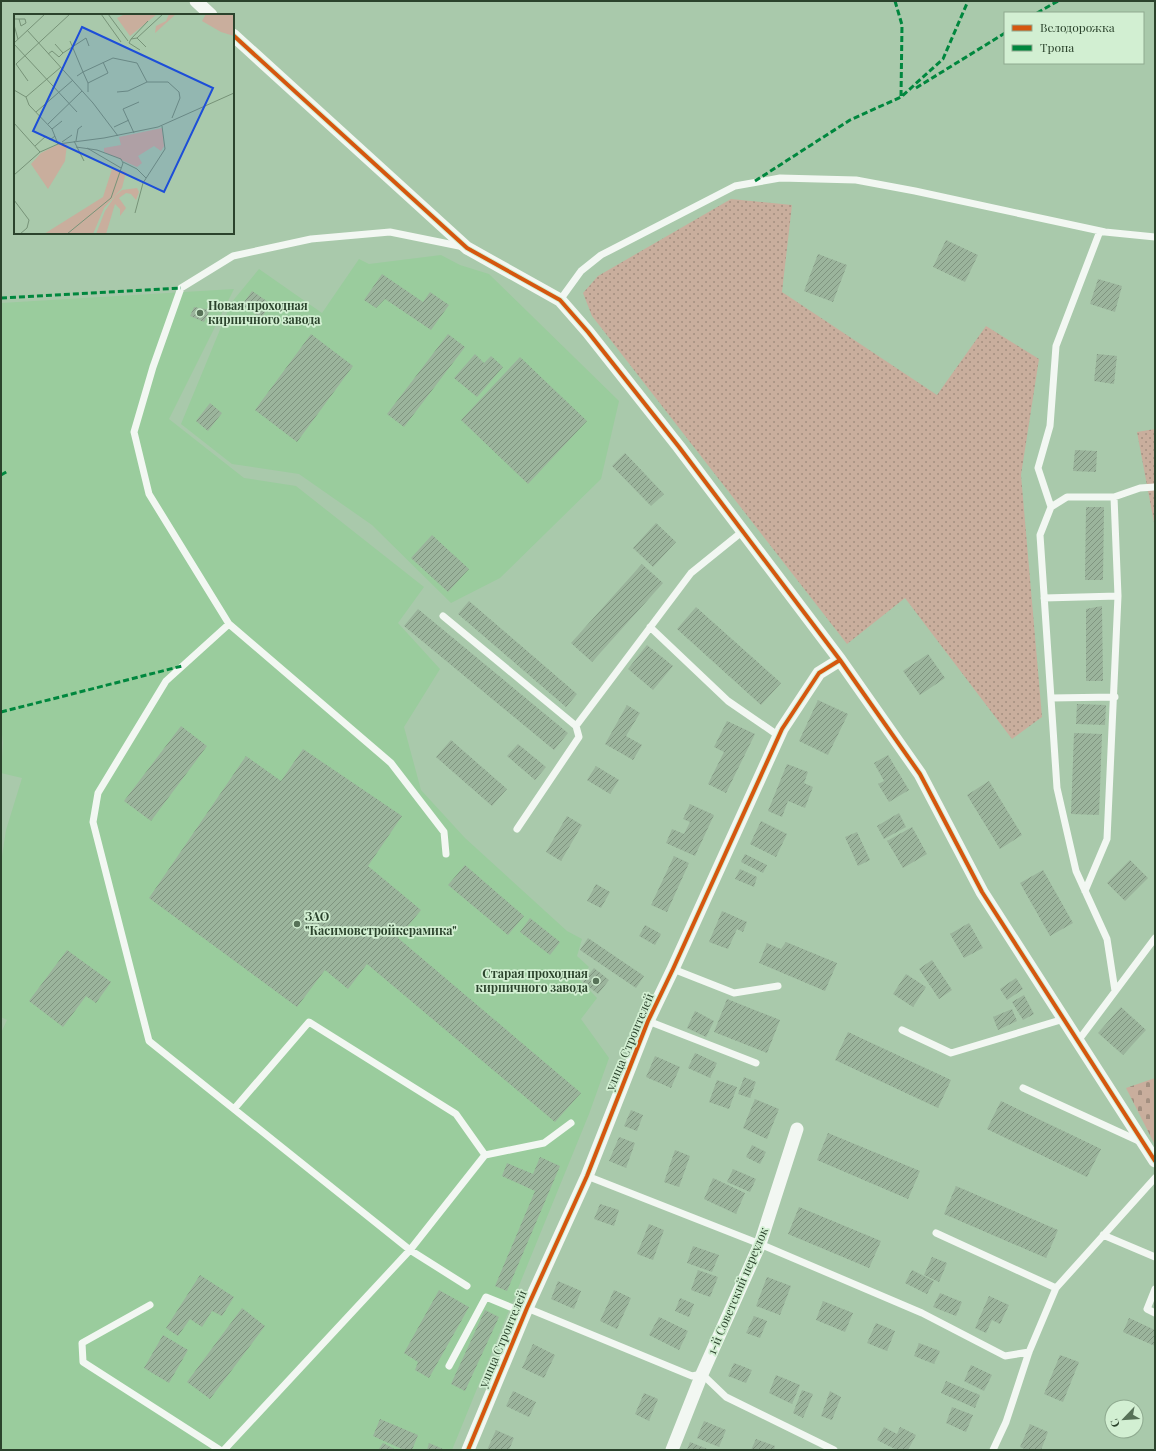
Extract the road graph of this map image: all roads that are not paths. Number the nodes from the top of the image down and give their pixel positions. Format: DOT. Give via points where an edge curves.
graph roads {
  1 [pos="196,1"];
  2 [pos="210,14"];
  3 [pos="234,36"];
  4 [pos="1100,231"];
  5 [pos="1155,237"];
  6 [pos="467,248"];
  7 [pos="560,300"];
  8 [pos="1155,487"];
  9 [pos="1114,496"];
  10 [pos="1051,507"];
  11 [pos="743,531"];
  12 [pos="1118,596"];
  13 [pos="1044,598"];
  14 [pos="443,616"];
  15 [pos="228,624"];
  16 [pos="650,627"];
  17 [pos="840,660"];
  18 [pos="1115,697"];
  19 [pos="1051,698"];
  20 [pos="576,726"];
  21 [pos="779,736"];
  22 [pos="517,829"];
  23 [pos="446,854"];
  24 [pos="1085,891"];
  25 [pos="1155,938"];
  26 [pos="673,969"];
  27 [pos="778,986"];
  28 [pos="1115,991"];
  29 [pos="1064,1019"];
  30 [pos="648,1021"];
  31 [pos="902,1030"];
  32 [pos="1078,1041"];
  33 [pos="756,1063"];
  34 [pos="1023,1088"];
  35 [pos="234,1109"];
  36 [pos="571,1123"];
  37 [pos="797,1129"];
  38 [pos="1143,1143"];
  39 [pos="485,1155"];
  40 [pos="1155,1161"];
  41 [pos="587,1176"];
  42 [pos="1155,1178"];
  43 [pos="936,1233"];
  44 [pos="1103,1235"];
  45 [pos="760,1244"];
  46 [pos="410,1250"];
  47 [pos="1155,1257"];
  48 [pos="466,1286"];
  49 [pos="1056,1288"];
  50 [pos="1155,1290"];
  51 [pos="150,1305"];
  52 [pos="526,1311"];
  53 [pos="1155,1313"];
  54 [pos="1029,1352"];
  55 [pos="449,1366"];
  56 [pos="702,1374"];
  57 [pos="220,1450"];
  58 [pos="224,1450"];
  59 [pos="468,1450"];
  60 [pos="672,1450"];
  61 [pos="834,1450"];
  62 [pos="993,1450"];
  1 -- 2 [label="street"];
  3 -- 6 [label="street"];
  4 -- 5 [label="lane"];
  4 -- 7 [label="lane" via="856,180 780,178 755,181 735,186 601,256 581,271"];
  4 -- 10 [label="lane" via="1056,346 1050,426 1038,468"];
  6 -- 7 [label="street"];
  6 -- 15 [label="lane" via="390,232 311,239 233,256 181,288 153,367 134,432 149,494"];
  7 -- 11 [label="street"];
  8 -- 9 [label="lane" via="1140,488"];
  9 -- 10 [label="lane" via="1067,497"];
  9 -- 12 [label="lane"];
  10 -- 13 [label="lane" via="1040,535"];
  11 -- 16 [label="lane" via="691,573"];
  11 -- 17 [label="street"];
  12 -- 13 [label="lane"];
  12 -- 18 [label="lane"];
  13 -- 19 [label="lane"];
  14 -- 20 [label="lane"];
  15 -- 23 [label="lane" via="391,763 444,832"];
  15 -- 35 [label="lane" via="166,681 98,793 93,822 149,1041"];
  16 -- 20 [label="lane"];
  16 -- 21 [label="lane" via="728,701"];
  17 -- 21 [label="street, улица Строителей" via="819,672"];
  17 -- 29 [label="street" via="920,774 982,892"];
  18 -- 19 [label="lane"];
  18 -- 24 [label="lane" via="1107,839"];
  19 -- 24 [label="lane" via="1057,788 1076,871"];
  20 -- 22 [label="lane" via="579,737"];
  21 -- 26 [label="street, улица Строителей"];
  24 -- 28 [label="lane" via="1107,939"];
  25 -- 28 [label="lane"];
  26 -- 27 [label="lane" via="734,993"];
  26 -- 30 [label="street, улица Строителей"];
  28 -- 32 [label="lane"];
  29 -- 31 [label="lane" via="951,1053"];
  29 -- 32 [label="street"];
  30 -- 33 [label="lane"];
  30 -- 41 [label="street, улица Строителей"];
  32 -- 38 [label="street"];
  34 -- 38 [label="lane"];
  35 -- 39 [label="lane" via="309,1022 456,1114"];
  35 -- 46 [label="lane"];
  36 -- 39 [label="lane" via="544,1143"];
  37 -- 45 [label="street, 1-й Советский переулок"];
  38 -- 40 [label="street"];
  39 -- 46 [label="lane"];
  41 -- 45 [label="lane"];
  41 -- 52 [label="street, улица Строителей"];
  42 -- 44 [label="lane"];
  43 -- 49 [label="lane"];
  44 -- 47 [label="lane"];
  44 -- 49 [label="lane"];
  45 -- 54 [label="lane" via="922,1313 1005,1356"];
  45 -- 56 [label="street, 1-й Советский переулок"];
  46 -- 48 [label="lane"];
  46 -- 58 [label="lane"];
  49 -- 54 [label="lane"];
  50 -- 53 [label="lane" via="1147,1309"];
  51 -- 57 [label="lane" via="82,1344 83,1362"];
  52 -- 55 [label="lane" via="486,1297"];
  52 -- 56 [label="lane" via="692,1376"];
  52 -- 59 [label="street, улица Строителей"];
  54 -- 62 [label="lane" via="1006,1422"];
  56 -- 60 [label="street, 1-й Советский переулок"];
  56 -- 61 [label="lane" via="726,1397"];
}
